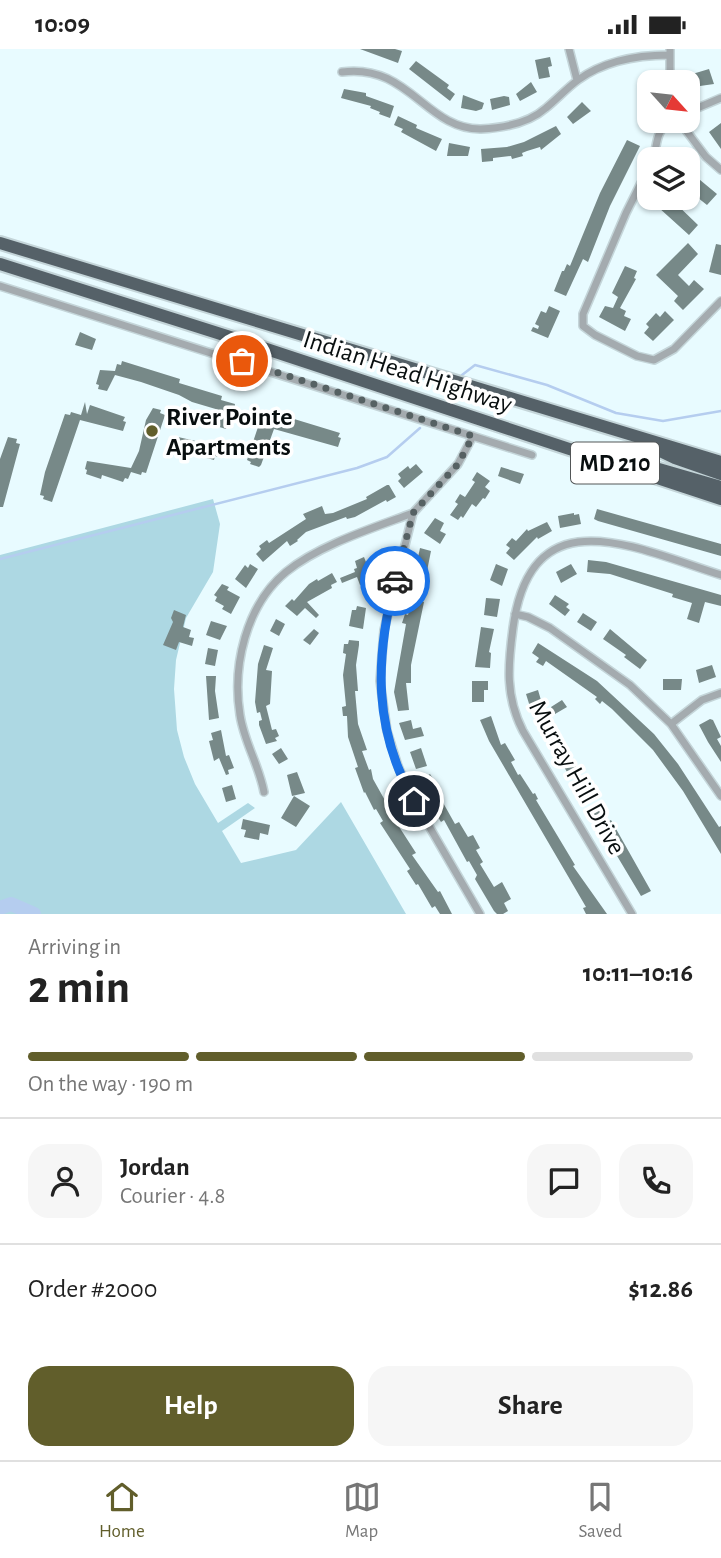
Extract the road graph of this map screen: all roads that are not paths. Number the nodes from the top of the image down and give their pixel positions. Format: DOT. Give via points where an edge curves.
graph roads {
  1 [pos="569,49"];
  2 [pos="669,52"];
  3 [pos="670,70"];
  4 [pos="342,72"];
  5 [pos="577,80"];
  6 [pos="721,98"];
  7 [pos="700,107"];
  8 [pos="688,133"];
  9 [pos="721,170"];
  10 [pos="637,192"];
  11 [pos="0,243"];
  12 [pos="0,264"];
  13 [pos="0,286"];
  14 [pos="721,301"];
  15 [pos="510,428"];
  16 [pos="611,428"];
  17 [pos="473,436"];
  18 [pos="532,455"];
  19 [pos="721,462"];
  20 [pos="721,474"];
  21 [pos="721,487"];
  22 [pos="721,499"];
  23 [pos="413,513"];
  24 [pos="721,575"];
  25 [pos="515,614"];
  26 [pos="721,693"];
  27 [pos="670,725"];
  28 [pos="264,792"];
  29 [pos="721,796"];
  30 [pos="480,914"];
  31 [pos="632,914"];
  1 -- 5 [label="street"];
  2 -- 3 [label="street"];
  2 -- 5 [label="street" via="624,59"];
  4 -- 5 [label="street" via="366,71 387,77 442,115 479,129 530,118"];
  6 -- 7 [label="street"];
  8 -- 9 [label="street"];
  10 -- 14 [label="street" via="582,316 586,329 642,358 654,359 674,349"];
  11 -- 16 [label="highway, Indian Head Highway / MD 210"];
  12 -- 15 [label="highway, Indian Head Highway / MD 210"];
  13 -- 17 [label="street"];
  15 -- 21 [label="highway"];
  15 -- 22 [label="highway, Indian Head Highway / MD 210"];
  16 -- 19 [label="highway, Indian Head Highway / MD 210"];
  16 -- 20 [label="highway"];
  17 -- 18 [label="street"];
  17 -- 23 [label="street" via="458,464"];
  23 -- 28 [label="street" via="301,561 274,584 256,613 241,654 238,695 241,721"];
  23 -- 30 [label="street" via="384,630 380,668 383,709 408,790"];
  24 -- 25 [label="street, Murray Hill Drive" via="605,541 574,541 538,561 523,583"];
  25 -- 27 [label="street" via="550,628 600,661"];
  25 -- 31 [label="street, Murray Hill Drive" via="508,675 513,709"];
  26 -- 27 [label="street" via="696,703"];
  27 -- 29 [label="street"];
}
